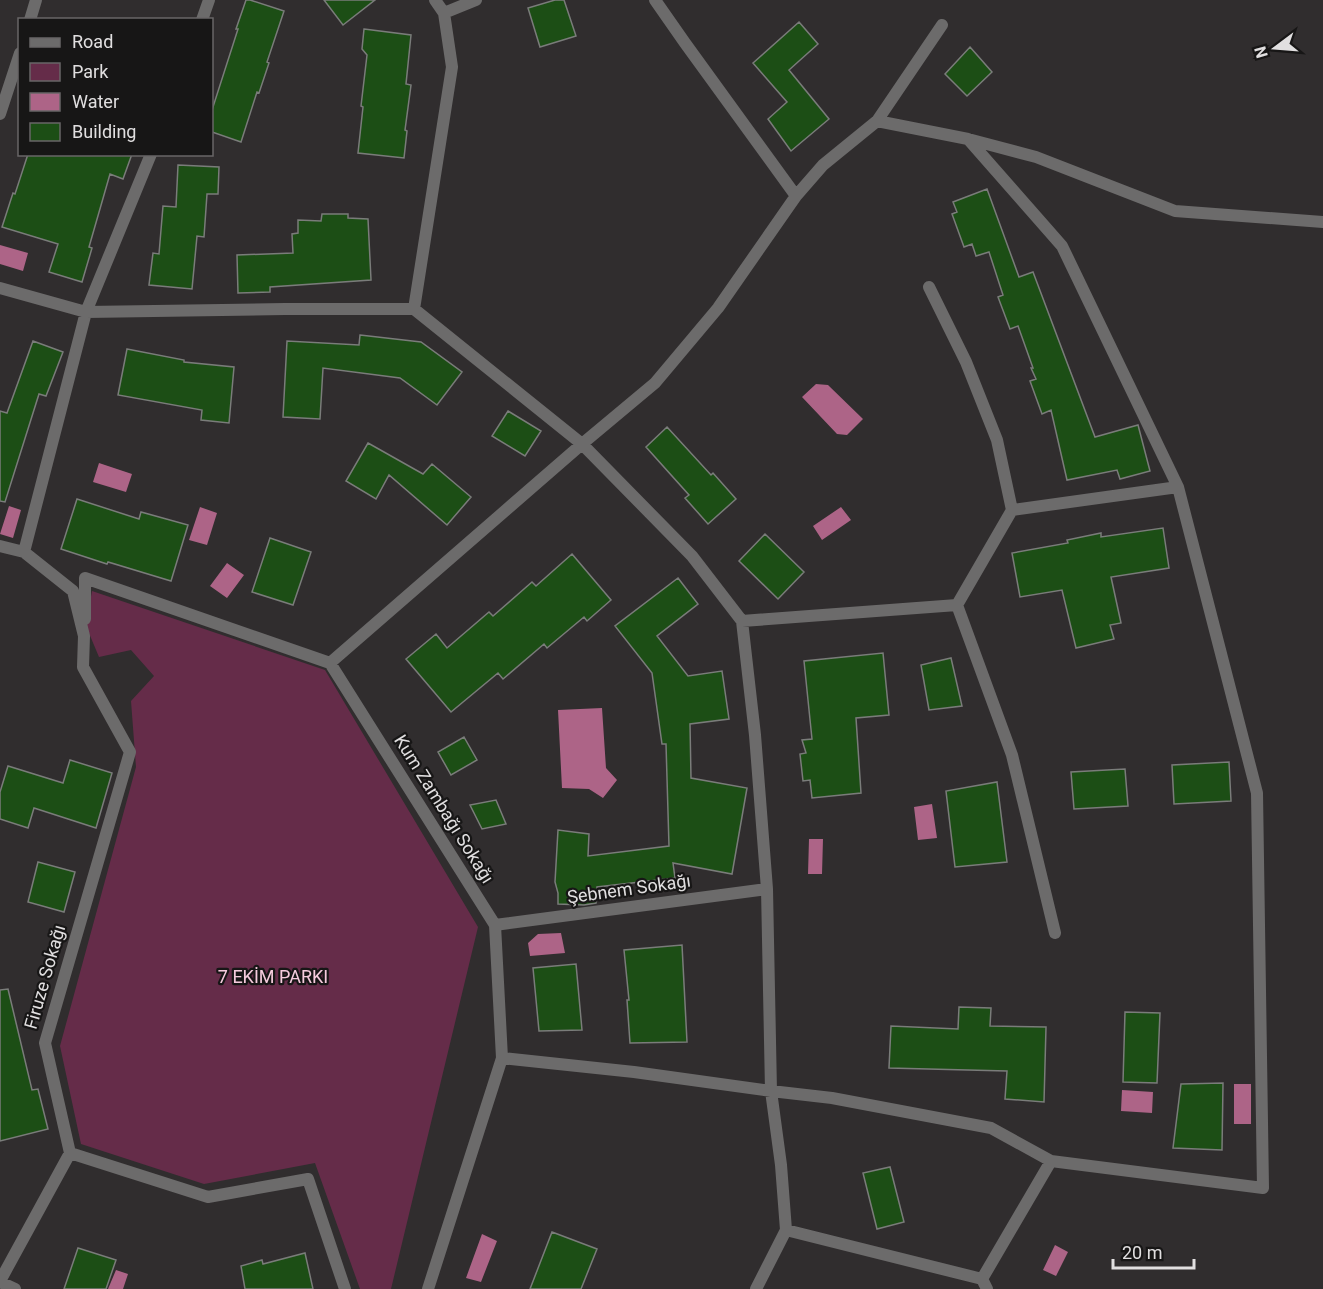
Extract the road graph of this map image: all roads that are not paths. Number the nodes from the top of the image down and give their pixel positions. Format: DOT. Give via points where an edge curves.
graph roads {
  1 [pos="36,0"];
  2 [pos="209,0"];
  3 [pos="435,0"];
  4 [pos="476,0"];
  5 [pos="655,0"];
  6 [pos="444,13"];
  7 [pos="31,18"];
  8 [pos="203,18"];
  9 [pos="942,25"];
  10 [pos="18,58"];
  11 [pos="0,114"];
  12 [pos="877,121"];
  13 [pos="968,139"];
  14 [pos="150,156"];
  15 [pos="796,196"];
  16 [pos="1323,222"];
  17 [pos="929,287"];
  18 [pos="0,288"];
  19 [pos="414,309"];
  20 [pos="86,312"];
  21 [pos="582,444"];
  22 [pos="1178,488"];
  23 [pos="1012,510"];
  24 [pos="0,546"];
  25 [pos="24,552"];
  26 [pos="957,605"];
  27 [pos="742,621"];
  28 [pos="84,636"];
  29 [pos="330,663"];
  30 [pos="767,889"];
  31 [pos="495,925"];
  32 [pos="1055,933"];
  33 [pos="502,1058"];
  34 [pos="771,1091"];
  35 [pos="70,1153"];
  36 [pos="1051,1161"];
  37 [pos="786,1230"];
  38 [pos="0,1282"];
  39 [pos="984,1284"];
  40 [pos="15,1289"];
  41 [pos="345,1289"];
  42 [pos="429,1289"];
  43 [pos="756,1289"];
  1 -- 7 [label="street"];
  2 -- 8 [label="street"];
  3 -- 6 [label="street"];
  4 -- 6 [label="street"];
  5 -- 15 [label="street"];
  6 -- 19 [label="street" via="452,67"];
  9 -- 12 [label="street"];
  10 -- 11 [label="street"];
  12 -- 13 [label="street"];
  12 -- 15 [label="street" via="823,165"];
  13 -- 16 [label="street" via="1036,157 1175,211"];
  13 -- 22 [label="street" via="1062,246"];
  14 -- 20 [label="street"];
  15 -- 21 [label="street" via="718,308 655,383"];
  17 -- 23 [label="street" via="966,362 997,440"];
  18 -- 20 [label="street"];
  19 -- 20 [label="street"];
  19 -- 21 [label="street"];
  20 -- 25 [label="street"];
  21 -- 27 [label="street" via="692,556"];
  21 -- 29 [label="street"];
  22 -- 23 [label="street"];
  22 -- 36 [label="street" via="1257,793 1263,1188"];
  23 -- 26 [label="street"];
  24 -- 25 [label="street, Firuze Sokağı"];
  25 -- 28 [label="street, Firuze Sokağı" via="73,591"];
  26 -- 27 [label="street"];
  26 -- 32 [label="street" via="1012,755"];
  27 -- 30 [label="street" via="756,735"];
  28 -- 29 [label="street" via="85,578"];
  28 -- 35 [label="street, Firuze Sokağı" via="83,667 130,752 45,1043"];
  29 -- 31 [label="street, Kum Zambağı Sokağı"];
  30 -- 31 [label="street, Şebnem Sokağı"];
  30 -- 34 [label="street"];
  31 -- 33 [label="street, Kum Zambağı Sokağı"];
  33 -- 34 [label="street"];
  33 -- 42 [label="street, Kum Zambağı Sokağı"];
  34 -- 36 [label="street" via="832,1098 991,1128"];
  34 -- 37 [label="street"];
  35 -- 38 [label="street"];
  35 -- 41 [label="street" via="208,1197 308,1179"];
  36 -- 39 [label="street"];
  37 -- 39 [label="street"];
  37 -- 43 [label="street"];
  38 -- 40 [label="street"];
}
